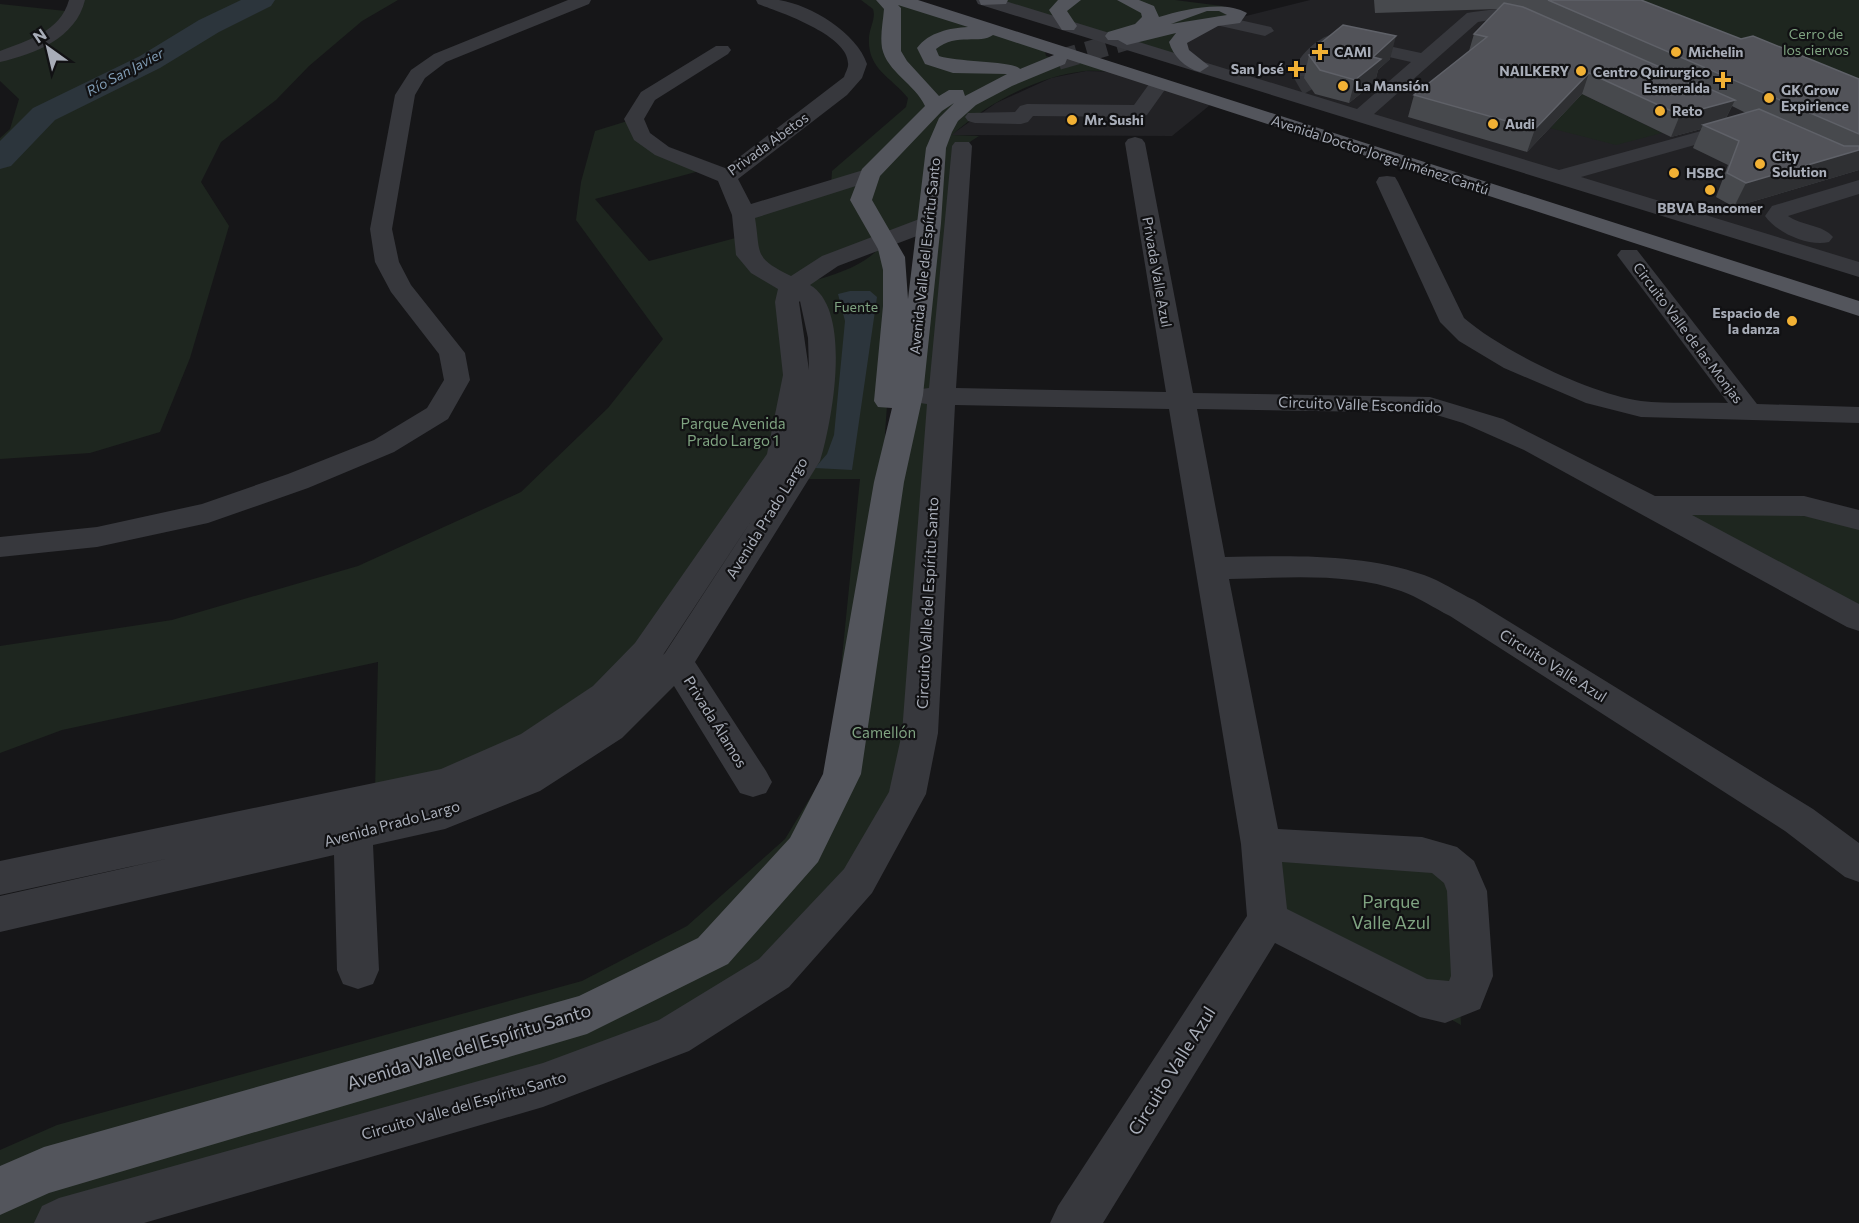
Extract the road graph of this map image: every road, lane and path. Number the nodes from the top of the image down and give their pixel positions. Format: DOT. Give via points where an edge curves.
graph roads {
  1 [pos="77,0"];
  2 [pos="583,0"];
  3 [pos="764,0"];
  4 [pos="884,0"];
  5 [pos="901,0"];
  6 [pos="951,0"];
  7 [pos="990,0"];
  8 [pos="1073,0"];
  9 [pos="1125,0"];
  10 [pos="1175,0"];
  11 [pos="1464,4"];
  12 [pos="1218,13"];
  13 [pos="1484,14"];
  14 [pos="1068,26"];
  15 [pos="1141,28"];
  16 [pos="1265,31"];
  17 [pos="1553,36"];
  18 [pos="1127,42"];
  19 [pos="722,50"];
  20 [pos="1049,54"];
  21 [pos="0,57"];
  22 [pos="1424,60"];
  23 [pos="1200,66"];
  24 [pos="1011,69"];
  25 [pos="1122,72"];
  26 [pos="1179,72"];
  27 [pos="1302,72"];
  28 [pos="1159,84"];
  29 [pos="935,107"];
  30 [pos="1718,110"];
  31 [pos="1360,116"];
  32 [pos="958,137"];
  33 [pos="1135,143"];
  34 [pos="727,177"];
  35 [pos="1560,177"];
  36 [pos="868,178"];
  37 [pos="1387,182"];
  38 [pos="1859,187"];
  39 [pos="744,217"];
  40 [pos="930,223"];
  41 [pos="886,240"];
  42 [pos="1859,249"];
  43 [pos="1629,255"];
  44 [pos="1849,267"];
  45 [pos="791,287"];
  46 [pos="1859,288"];
  47 [pos="1859,309"];
  48 [pos="923,397"];
  49 [pos="1179,401"];
  50 [pos="1748,411"];
  51 [pos="1859,415"];
  52 [pos="889,482"];
  53 [pos="1650,505"];
  54 [pos="1859,520"];
  55 [pos="0,547"];
  56 [pos="1213,568"];
  57 [pos="689,614"];
  58 [pos="1859,619"];
  59 [pos="677,662"];
  60 [pos="753,782"];
  61 [pos="352,820"];
  62 [pos="1261,844"];
  63 [pos="1859,865"];
  64 [pos="0,878"];
  65 [pos="0,914"];
  66 [pos="1268,919"];
  67 [pos="358,970"];
  68 [pos="0,1191"];
  69 [pos="59,1223"];
  70 [pos="1075,1223"];
  1 -- 21 [label="street" via="76,12 61,30"];
  2 -- 55 [label="street" via="440,58 418,74 405,96 381,229 387,262 400,286 452,353 457,380 438,413 384,446 208,513 97,537"];
  3 -- 34 [label="street, Privada Abetos" via="820,22 841,36 856,52 858,66 854,77 840,91"];
  4 -- 29 [label="main road" via="892,8 891,50 930,93"];
  5 -- 20 [label="main road, Avenida Doctor Jorge Jiménez Cantú"];
  6 -- 26 [label="main road, Avenida Doctor Jorge Jiménez Cantú"];
  7 -- 14 [label="street, Avenida Doctor Jorge Jiménez Cantú"];
  8 -- 14 [label="main road" via="1058,10"];
  9 -- 15 [label="main road" via="1148,10 1151,18"];
  10 -- 12 [label="main road"];
  11 -- 13 [label="street"];
  12 -- 15 [label="main road" via="1204,6"];
  12 -- 16 [label="street"];
  12 -- 18 [label="main road" via="1194,24"];
  12 -- 23 [label="main road" via="1178,42 1181,52"];
  13 -- 17 [label="street" via="1511,17"];
  13 -- 22 [label="street" via="1467,21"];
  14 -- 18 [label="street, Avenida Doctor Jorge Jiménez Cantú"];
  15 -- 18 [label="main road"];
  18 -- 23 [label="street, Avenida Doctor Jorge Jiménez Cantú"];
  18 -- 26 [label="main road"];
  19 -- 34 [label="street, Privada Abetos" via="648,96 634,119 641,136 663,151"];
  20 -- 24 [label="main road"];
  20 -- 24 [label="main road" via="975,33 935,39 926,48 932,60 953,67"];
  20 -- 25 [label="main road, Avenida Doctor Jorge Jiménez Cantú"];
  20 -- 32 [label="main road, Avenida Valle del Espíritu Santo" via="969,101 949,118"];
  22 -- 27 [label="street" via="1333,39 1305,62"];
  22 -- 31 [label="street"];
  23 -- 31 [label="street, Avenida Doctor Jorge Jiménez Cantú" via="1315,98"];
  24 -- 29 [label="main road"];
  25 -- 28 [label="main road, Avenida Doctor Jorge Jiménez Cantú"];
  25 -- 32 [label="main road" via="1086,71 1051,78 1017,92"];
  26 -- 46 [label="main road, Avenida Doctor Jorge Jiménez Cantú"];
  28 -- 32 [label="street" via="1140,111 1027,110 1021,118"];
  28 -- 47 [label="main road, Avenida Doctor Jorge Jiménez Cantú"];
  29 -- 36 [label="main road"];
  30 -- 35 [label="street" via="1753,126"];
  31 -- 35 [label="street, Avenida Doctor Jorge Jiménez Cantú"];
  32 -- 40 [label="main road, Avenida Valle del Espíritu Santo"];
  32 -- 48 [label="street, Circuito Valle del Espíritu Santo"];
  33 -- 49 [label="street, Privada Valle Azul"];
  34 -- 39 [label="street, Avenida Prado Largo"];
  35 -- 44 [label="street, Avenida Doctor Jorge Jiménez Cantú"];
  36 -- 39 [label="street"];
  36 -- 41 [label="main road, Avenida Valle del Espíritu Santo" via="861,200"];
  37 -- 50 [label="street, Circuito Valle de las Monjas" via="1453,322 1464,334 1613,404 1641,409"];
  38 -- 42 [label="street" via="1780,211 1776,216 1791,227"];
  39 -- 45 [label="street, Avenida Prado Largo" via="748,256"];
  40 -- 41 [label="street"];
  40 -- 48 [label="main road, Avenida Valle del Espíritu Santo"];
  41 -- 45 [label="street" via="877,253 861,263"];
  41 -- 52 [label="main road, Avenida Valle del Espíritu Santo" via="894,260 896,281 885,433"];
  42 -- 44 [label="street"];
  43 -- 50 [label="street, Circuito Valle de las Monjas"];
  45 -- 57 [label="street, Avenida Prado Largo" via="814,301 824,350 814,437 805,461"];
  48 -- 49 [label="street, Circuito Valle Escondido"];
  48 -- 52 [label="main road, Avenida Valle del Espíritu Santo"];
  48 -- 69 [label="street, Circuito Valle del Espíritu Santo" via="933,502 920,733 907,794 858,881 774,973 673,1036 543,1085"];
  49 -- 53 [label="street, Circuito Valle Escondido" via="1430,405 1463,411"];
  49 -- 56 [label="street"];
  50 -- 51 [label="street, Circuito Valle de las Monjas"];
  52 -- 68 [label="main road, Avenida Valle del Espíritu Santo" via="842,774 804,850 713,951 587,1014 44,1171"];
  53 -- 54 [label="street" via="1804,506"];
  53 -- 58 [label="street, Circuito Valle Escondido"];
  56 -- 62 [label="street"];
  56 -- 63 [label="street, Circuito Valle Azul" via="1338,567 1414,584 1461,608 1759,795"];
  57 -- 59 [label="street, Avenida Prado Largo"];
  57 -- 61 [label="street, Avenida Prado Largo" via="605,695 534,744"];
  59 -- 60 [label="street, Privada Álamos"];
  59 -- 61 [label="street, Avenida Prado Largo" via="609,728 527,780 446,813"];
  61 -- 64 [label="street, Avenida Prado Largo"];
  61 -- 65 [label="street, Avenida Prado Largo"];
  61 -- 67 [label="street"];
  62 -- 66 [label="street"];
  62 -- 66 [label="street" via="1422,854 1443,860 1460,873 1467,891 1472,976 1465,995 1445,1003 1420,997"];
  66 -- 70 [label="street, Circuito Valle Azul"];
}
